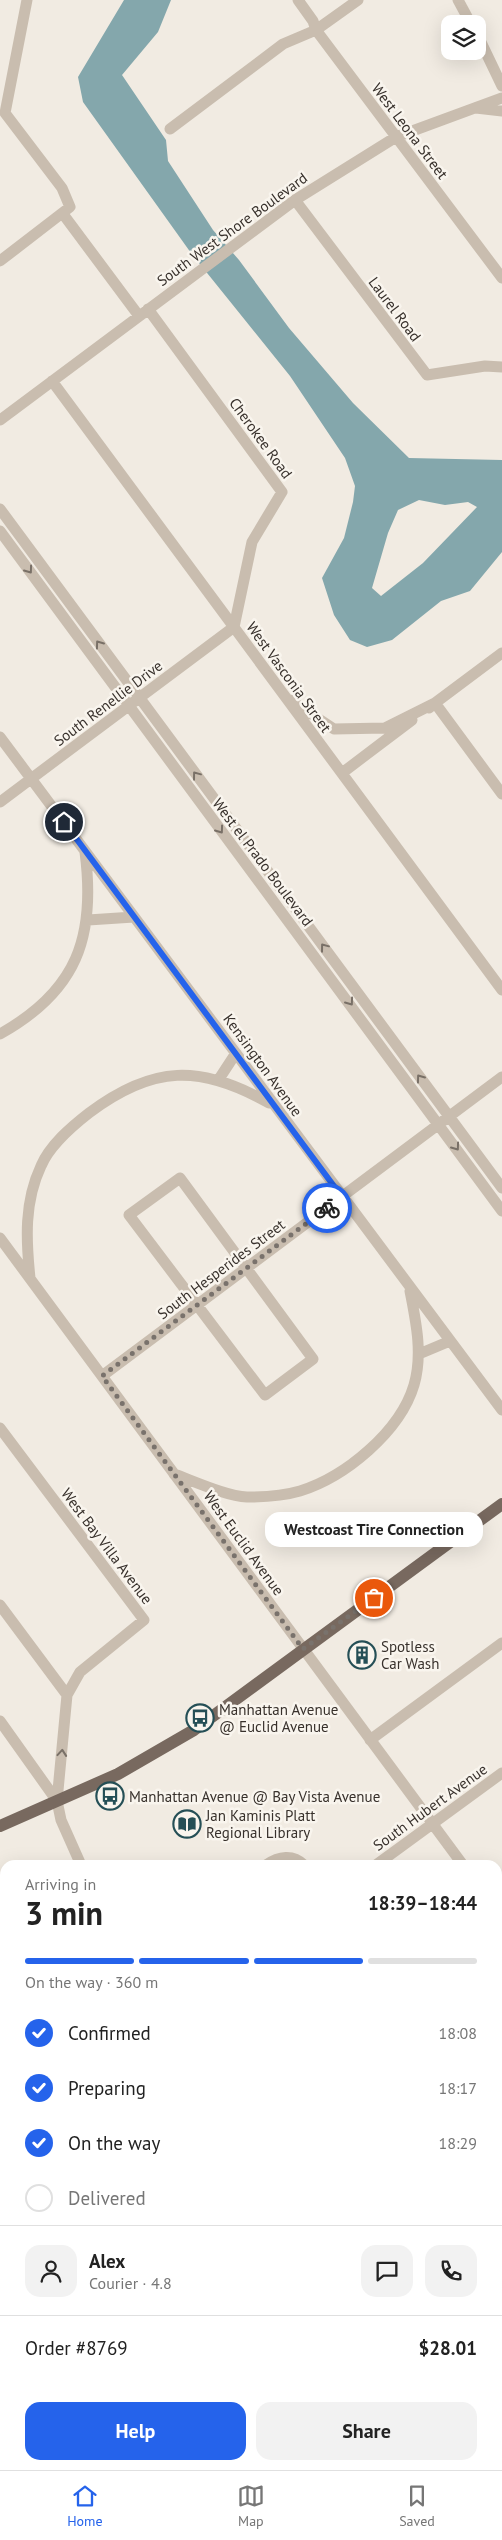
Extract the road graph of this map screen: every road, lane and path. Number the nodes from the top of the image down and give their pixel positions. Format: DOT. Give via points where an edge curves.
graph roads {
  1 [pos="27,0"];
  2 [pos="298,0"];
  3 [pos="358,0"];
  4 [pos="458,0"];
  5 [pos="466,15"];
  6 [pos="316,30"];
  7 [pos="486,53"];
  8 [pos="502,86"];
  9 [pos="502,98"];
  10 [pos="474,108"];
  11 [pos="502,111"];
  12 [pos="3,115"];
  13 [pos="170,129"];
  14 [pos="396,137"];
  15 [pos="294,200"];
  16 [pos="63,214"];
  17 [pos="0,261"];
  18 [pos="502,278"];
  19 [pos="148,309"];
  20 [pos="138,316"];
  21 [pos="502,367"];
  22 [pos="52,381"];
  23 [pos="0,420"];
  24 [pos="0,509"];
  25 [pos="0,531"];
  26 [pos="62,594"];
  27 [pos="52,601"];
  28 [pos="234,627"];
  29 [pos="502,653"];
  30 [pos="283,695"];
  31 [pos="139,699"];
  32 [pos="434,704"];
  33 [pos="129,706"];
  34 [pos="0,736"];
  35 [pos="342,773"];
  36 [pos="31,779"];
  37 [pos="502,794"];
  38 [pos="0,802"];
  39 [pos="248,843"];
  40 [pos="85,851"];
  41 [pos="237,852"];
  42 [pos="134,917"];
  43 [pos="88,920"];
  44 [pos="349,980"];
  45 [pos="339,987"];
  46 [pos="502,990"];
  47 [pos="0,1034"];
  48 [pos="236,1053"];
  49 [pos="502,1077"];
  50 [pos="219,1079"];
  51 [pos="273,1105"];
  52 [pos="449,1118"];
  53 [pos="439,1125"];
  54 [pos="502,1188"];
  55 [pos="342,1197"];
  56 [pos="502,1211"];
  57 [pos="0,1238"];
  58 [pos="246,1269"];
  59 [pos="30,1279"];
  60 [pos="410,1289"];
  61 [pos="198,1305"];
  62 [pos="450,1341"];
  63 [pos="419,1354"];
  64 [pos="102,1376"];
  65 [pos="502,1410"];
  66 [pos="0,1428"];
  67 [pos="174,1474"];
  68 [pos="502,1504"];
  69 [pos="0,1605"];
  70 [pos="502,1643"];
  71 [pos="303,1649"];
  72 [pos="67,1695"];
  73 [pos="0,1722"];
  74 [pos="370,1740"];
  75 [pos="502,1773"];
  76 [pos="58,1801"];
  77 [pos="432,1824"];
  78 [pos="0,1826"];
  79 [pos="78,1860"];
  80 [pos="277,1860"];
  81 [pos="297,1860"];
  82 [pos="383,1860"];
  83 [pos="459,1860"];
  1 -- 12 [label="street"];
  2 -- 6 [label="street, West Leona Street"];
  3 -- 6 [label="street"];
  4 -- 5 [label="street"];
  6 -- 13 [label="street" via="283,44"];
  6 -- 14 [label="street, West Leona Street"];
  7 -- 8 [label="street"];
  9 -- 10 [label="street, South West Shore Boulevard"];
  10 -- 11 [label="street"];
  10 -- 14 [label="street, South West Shore Boulevard"];
  12 -- 16 [label="street" via="62,188 70,207"];
  14 -- 15 [label="street, South West Shore Boulevard"];
  14 -- 18 [label="street, West Leona Street"];
  15 -- 19 [label="street, South West Shore Boulevard"];
  15 -- 21 [label="street, Laurel Road" via="427,375 484,366"];
  16 -- 17 [label="street"];
  16 -- 20 [label="street"];
  19 -- 20 [label="street, South West Shore Boulevard"];
  19 -- 28 [label="street, Cherokee Road" via="282,492 252,542"];
  20 -- 22 [label="street, South West Shore Boulevard"];
  22 -- 23 [label="street, South West Shore Boulevard"];
  22 -- 28 [label="street, West Vasconia Street"];
  24 -- 26 [label="street, West el Prado Boulevard"];
  25 -- 27 [label="street, West el Prado Boulevard, one-way"];
  26 -- 27 [label="street"];
  31 -- 26 [label="street, West el Prado Boulevard, one-way"];
  27 -- 33 [label="street, West el Prado Boulevard"];
  28 -- 30 [label="street, West Vasconia Street"];
  28 -- 31 [label="street, South Renellie Drive"];
  29 -- 32 [label="street"];
  30 -- 32 [label="street" via="334,729 385,728"];
  30 -- 35 [label="street, West Vasconia Street"];
  31 -- 33 [label="street, South Renellie Drive"];
  39 -- 31 [label="street, West el Prado Boulevard, one-way"];
  32 -- 35 [label="street"];
  32 -- 37 [label="street"];
  33 -- 36 [label="street, South Renellie Drive"];
  33 -- 41 [label="street, West el Prado Boulevard, one-way"];
  34 -- 36 [label="street, Kensington Avenue"];
  35 -- 46 [label="street, West Vasconia Street"];
  36 -- 38 [label="street, South Renellie Drive"];
  36 -- 40 [label="street, Kensington Avenue"];
  39 -- 41 [label="street"];
  44 -- 39 [label="street, West el Prado Boulevard, one-way"];
  40 -- 42 [label="street, Kensington Avenue"];
  40 -- 43 [label="street" via="89,884"];
  41 -- 45 [label="street, West el Prado Boulevard"];
  42 -- 43 [label="street"];
  42 -- 48 [label="street, Kensington Avenue"];
  43 -- 47 [label="street" via="76,961 62,983 47,1000"];
  44 -- 45 [label="street"];
  52 -- 44 [label="street, West el Prado Boulevard, one-way"];
  45 -- 53 [label="street, West el Prado Boulevard, one-way"];
  48 -- 50 [label="street"];
  48 -- 51 [label="street, Kensington Avenue"];
  49 -- 52 [label="street, South Hesperides Street"];
  50 -- 51 [label="street"];
  50 -- 59 [label="street" via="160,1077 135,1084 77,1122 57,1142 41,1165 30,1197 26,1240"];
  51 -- 55 [label="street, Kensington Avenue"];
  52 -- 53 [label="street, South Hesperides Street"];
  52 -- 54 [label="street, West el Prado Boulevard"];
  53 -- 55 [label="street, South Hesperides Street"];
  53 -- 56 [label="street, West el Prado Boulevard, one-way"];
  55 -- 58 [label="street, South Hesperides Street"];
  55 -- 60 [label="street, Kensington Avenue"];
  57 -- 59 [label="street, West Euclid Avenue"];
  58 -- 61 [label="street, South Hesperides Street"];
  58 -- 61 [label="street" via="313,1359 265,1395"];
  58 -- 61 [label="street" via="180,1178 129,1215"];
  59 -- 64 [label="street, West Euclid Avenue"];
  60 -- 62 [label="street, Kensington Avenue"];
  60 -- 63 [label="street"];
  61 -- 64 [label="street, South Hesperides Street"];
  62 -- 63 [label="street"];
  62 -- 65 [label="street, Kensington Avenue"];
  63 -- 67 [label="street" via="414,1385 390,1429 371,1448 316,1485 272,1496 244,1497"];
  64 -- 67 [label="street, West Euclid Avenue"];
  66 -- 72 [label="street, West Bay Villa Avenue" via="144,1620 80,1672"];
  67 -- 71 [label="street, West Euclid Avenue"];
  68 -- 71 [label="main road"];
  69 -- 72 [label="street"];
  70 -- 74 [label="street"];
  71 -- 74 [label="street, West Euclid Avenue"];
  71 -- 76 [label="main road" via="186,1735 118,1774"];
  76 -- 72 [label="street, one-way"];
  73 -- 76 [label="street"];
  74 -- 77 [label="street, West Euclid Avenue"];
  75 -- 77 [label="street, South Hubert Avenue"];
  76 -- 78 [label="main road"];
  76 -- 79 [label="street" via="61,1820"];
  77 -- 82 [label="street, South Hubert Avenue"];
  77 -- 83 [label="street, West Euclid Avenue"];
  80 -- 81 [label="street" via="292,1857"];
}
